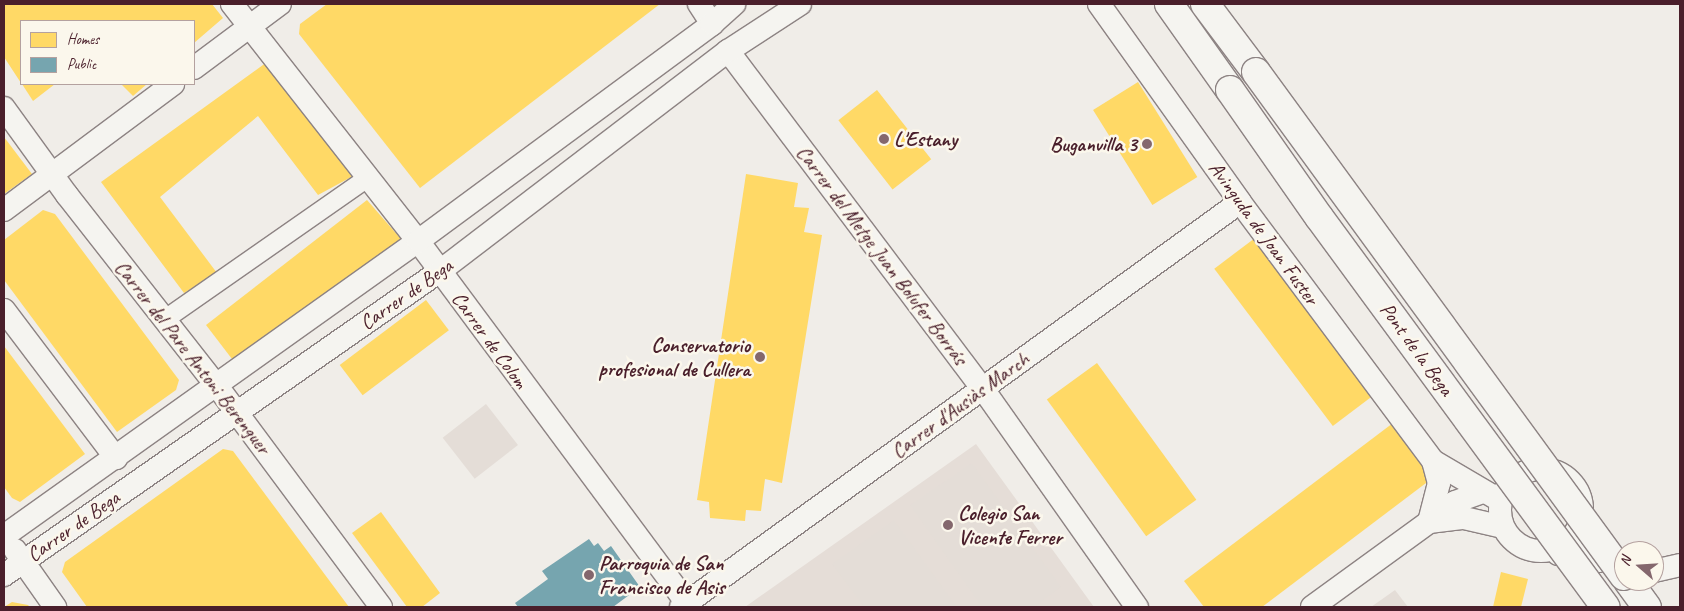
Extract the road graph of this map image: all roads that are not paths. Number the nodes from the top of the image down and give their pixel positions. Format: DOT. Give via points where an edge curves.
graph roads {
  1 [pos="232,4"];
  2 [pos="280,4"];
  3 [pos="699,4"];
  4 [pos="734,4"];
  5 [pos="800,4"];
  6 [pos="1099,4"];
  7 [pos="1169,4"];
  8 [pos="1205,4"];
  9 [pos="712,24"];
  10 [pos="249,26"];
  11 [pos="728,51"];
  12 [pos="195,67"];
  13 [pos="171,85"];
  14 [pos="4,108"];
  15 [pos="52,175"];
  16 [pos="369,177"];
  17 [pos="1240,202"];
  18 [pos="4,210"];
  19 [pos="418,241"];
  20 [pos="440,271"];
  21 [pos="4,310"];
  22 [pos="164,320"];
  23 [pos="217,386"];
  24 [pos="983,388"];
  25 [pos="236,412"];
  26 [pos="116,458"];
  27 [pos="1433,461"];
  28 [pos="1491,496"];
  29 [pos="1429,522"];
  30 [pos="1579,524"];
  31 [pos="1503,527"];
  32 [pos="4,534"];
  33 [pos="1545,551"];
  34 [pos="1598,561"];
  35 [pos="22,562"];
  36 [pos="1614,562"];
  37 [pos="1680,565"];
  38 [pos="1614,566"];
  39 [pos="1664,569"];
  40 [pos="4,575"];
  41 [pos="1635,591"];
  42 [pos="686,606"];
  43 [pos="55,607"];
  44 [pos="381,607"];
  45 [pos="1137,607"];
  46 [pos="1312,607"];
  47 [pos="1606,607"];
  48 [pos="1647,607"];
  1 -- 10 [label="street, Carrer de Colom"];
  2 -- 10 [label="street"];
  3 -- 9 [label="street"];
  4 -- 9 [label="street, Carrer de Bega"];
  5 -- 11 [label="street, Carrer de Bega"];
  6 -- 17 [label="street, Avinguda de Joan Fuster"];
  7 -- 47 [label="street, Pont de la Bega, bridge" via="1319,217"];
  8 -- 36 [label="street, Pont de la Bega, bridge"];
  9 -- 19 [label="street, Carrer de Bega"];
  10 -- 12 [label="street"];
  10 -- 16 [label="street, Carrer de Colom"];
  11 -- 20 [label="street, Carrer de Bega"];
  11 -- 24 [label="street, Carrer del Metge Juan Bolufer Borrás"];
  13 -- 15 [label="street"];
  14 -- 15 [label="street, Carrer del Pare Antoni Berenguer"];
  15 -- 18 [label="street"];
  15 -- 22 [label="street, Carrer del Pare Antoni Berenguer"];
  16 -- 19 [label="street, Carrer de Colom"];
  16 -- 22 [label="street"];
  17 -- 24 [label="street, Carrer d'Ausiàs March"];
  17 -- 27 [label="street, Avinguda de Joan Fuster"];
  19 -- 20 [label="street, Carrer de Colom"];
  19 -- 23 [label="street, Carrer de Bega"];
  20 -- 25 [label="street, Carrer de Bega"];
  20 -- 42 [label="street, Carrer de Colom"];
  21 -- 26 [label="street"];
  22 -- 23 [label="street, Carrer del Pare Antoni Berenguer"];
  23 -- 25 [label="street, Carrer del Pare Antoni Berenguer"];
  23 -- 26 [label="street, Carrer de Bega"];
  24 -- 42 [label="street, Carrer d'Ausiàs March"];
  24 -- 45 [label="street, Carrer del Metge Juan Bolufer Borrás"];
  25 -- 35 [label="street, Carrer de Bega"];
  25 -- 44 [label="street, Carrer del Pare Antoni Berenguer"];
  26 -- 32 [label="street, Carrer de Bega"];
  27 -- 28 [label="street"];
  27 -- 29 [label="street" via="1439,482"];
  28 -- 29 [label="street" via="1455,502"];
  28 -- 30 [label="street" via="1526,472 1553,471 1574,486 1582,511"];
  28 -- 31 [label="street"];
  29 -- 31 [label="street" via="1464,518"];
  29 -- 46 [label="street"];
  30 -- 33 [label="street" via="1565,543"];
  30 -- 34 [label="street"];
  31 -- 33 [label="street" via="1520,546"];
  32 -- 35 [label="street"];
  33 -- 34 [label="street"];
  34 -- 38 [label="street"];
  35 -- 40 [label="street, Carrer de Bega"];
  35 -- 43 [label="street"];
  37 -- 39 [label="street"];
  41 -- 48 [label="street"];
}
